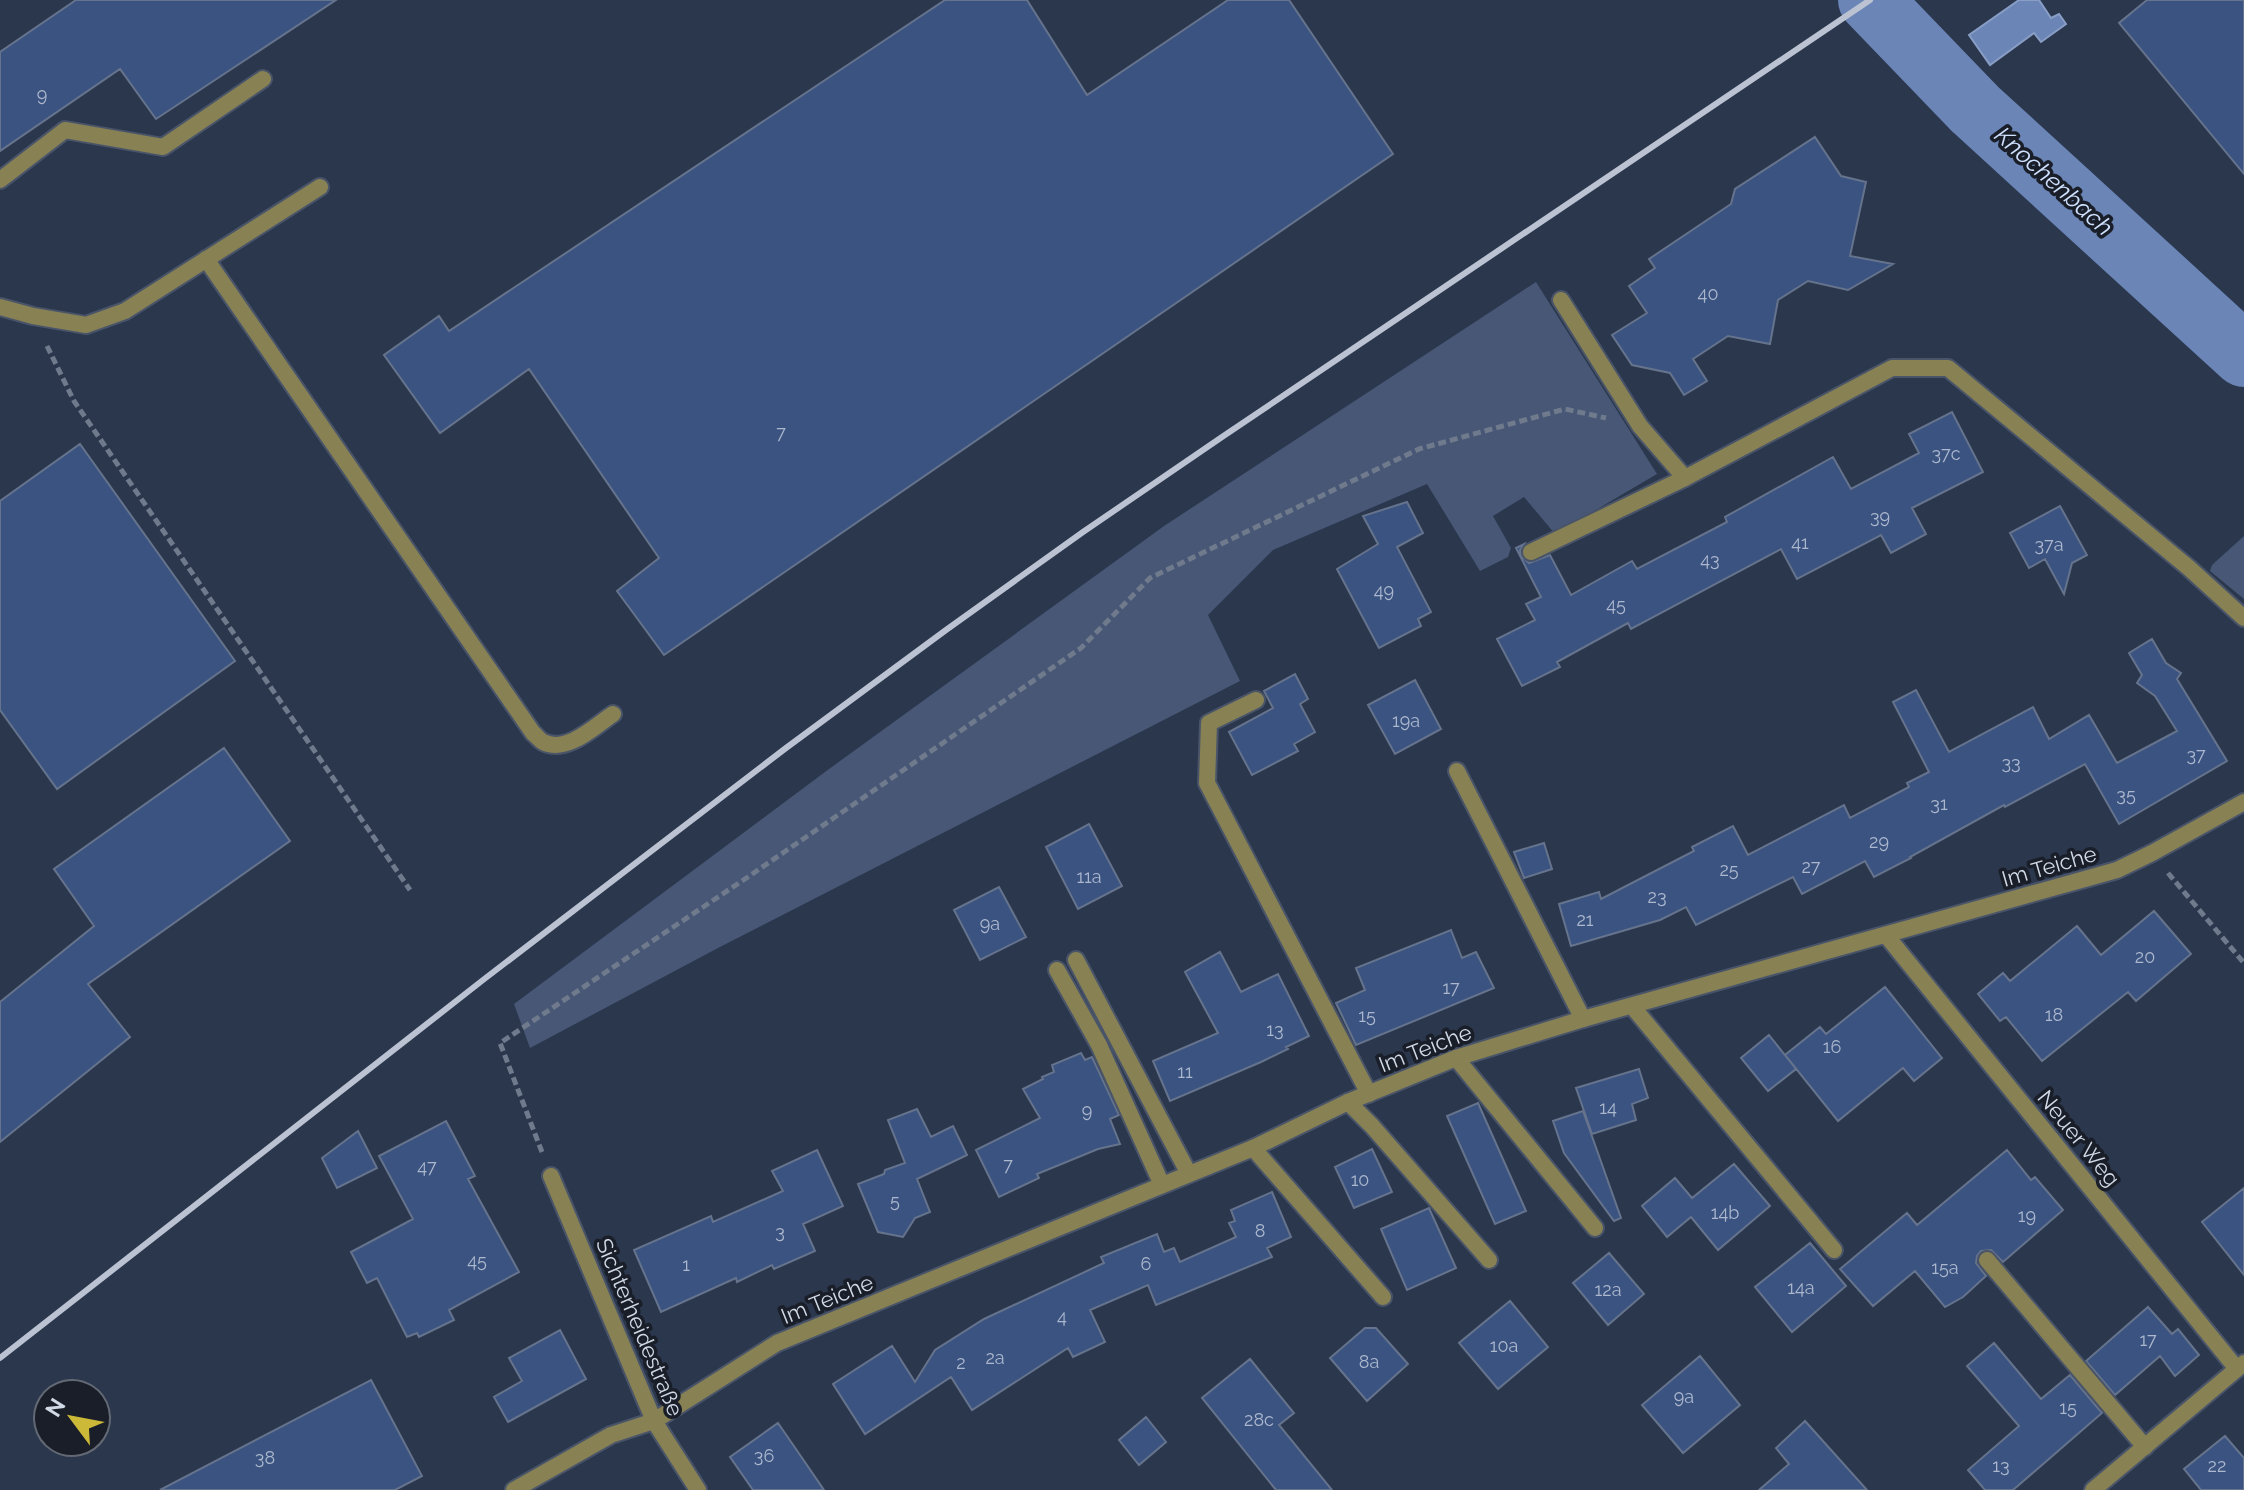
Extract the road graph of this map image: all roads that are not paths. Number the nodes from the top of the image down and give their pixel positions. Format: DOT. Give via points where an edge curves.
graph roads {
  1 [pos="263,79"];
  2 [pos="0,180"];
  3 [pos="320,187"];
  4 [pos="206,259"];
  5 [pos="1561,300"];
  6 [pos="0,307"];
  7 [pos="1685,478"];
  8 [pos="1531,552"];
  9 [pos="2244,618"];
  10 [pos="1256,700"];
  11 [pos="613,714"];
  12 [pos="1457,771"];
  13 [pos="2244,802"];
  14 [pos="1886,935"];
  15 [pos="1076,960"];
  16 [pos="1057,970"];
  17 [pos="1632,1006"];
  18 [pos="1583,1019"];
  19 [pos="1456,1058"];
  20 [pos="1369,1094"];
  21 [pos="1348,1102"];
  22 [pos="1253,1148"];
  23 [pos="1189,1174"];
  24 [pos="551,1176"];
  25 [pos="1162,1185"];
  26 [pos="1595,1228"];
  27 [pos="1834,1250"];
  28 [pos="1489,1260"];
  29 [pos="1987,1260"];
  30 [pos="1383,1297"];
  31 [pos="2241,1366"];
  32 [pos="654,1421"];
  33 [pos="2145,1447"];
  34 [pos="514,1490"];
  35 [pos="698,1490"];
  36 [pos="2093,1490"];
  1 -- 2 [label="street" via="163,147 65,130"];
  3 -- 4 [label="street"];
  4 -- 6 [label="street" via="125,311 86,325"];
  4 -- 11 [label="street" via="533,733 544,743 559,744"];
  5 -- 7 [label="street" via="1640,426"];
  7 -- 8 [label="street"];
  7 -- 9 [label="street" via="1892,368 1948,368"];
  10 -- 20 [label="street" via="1209,723 1207,783"];
  12 -- 18 [label="street"];
  13 -- 14 [label="street, Im Teiche" via="2117,870"];
  14 -- 17 [label="street, Im Teiche"];
  14 -- 31 [label="street, Neuer Weg"];
  15 -- 23 [label="street"];
  16 -- 25 [label="street" via="1099,1045"];
  17 -- 18 [label="street, Im Teiche"];
  17 -- 27 [label="street"];
  18 -- 19 [label="street, Im Teiche"];
  19 -- 20 [label="street, Im Teiche"];
  19 -- 26 [label="street"];
  20 -- 21 [label="street, Im Teiche"];
  21 -- 22 [label="street, Im Teiche"];
  21 -- 28 [label="street"];
  22 -- 23 [label="street, Im Teiche"];
  22 -- 30 [label="street"];
  23 -- 25 [label="street, Im Teiche"];
  24 -- 32 [label="street, Sichterheidestraße"];
  25 -- 32 [label="street, Im Teiche" via="777,1343"];
  29 -- 33 [label="street"];
  31 -- 33 [label="street, Neuer Weg"];
  32 -- 34 [label="street, Im Teiche" via="611,1435"];
  32 -- 35 [label="street, Sichterheidestraße"];
  33 -- 36 [label="street, Neuer Weg"];
}
